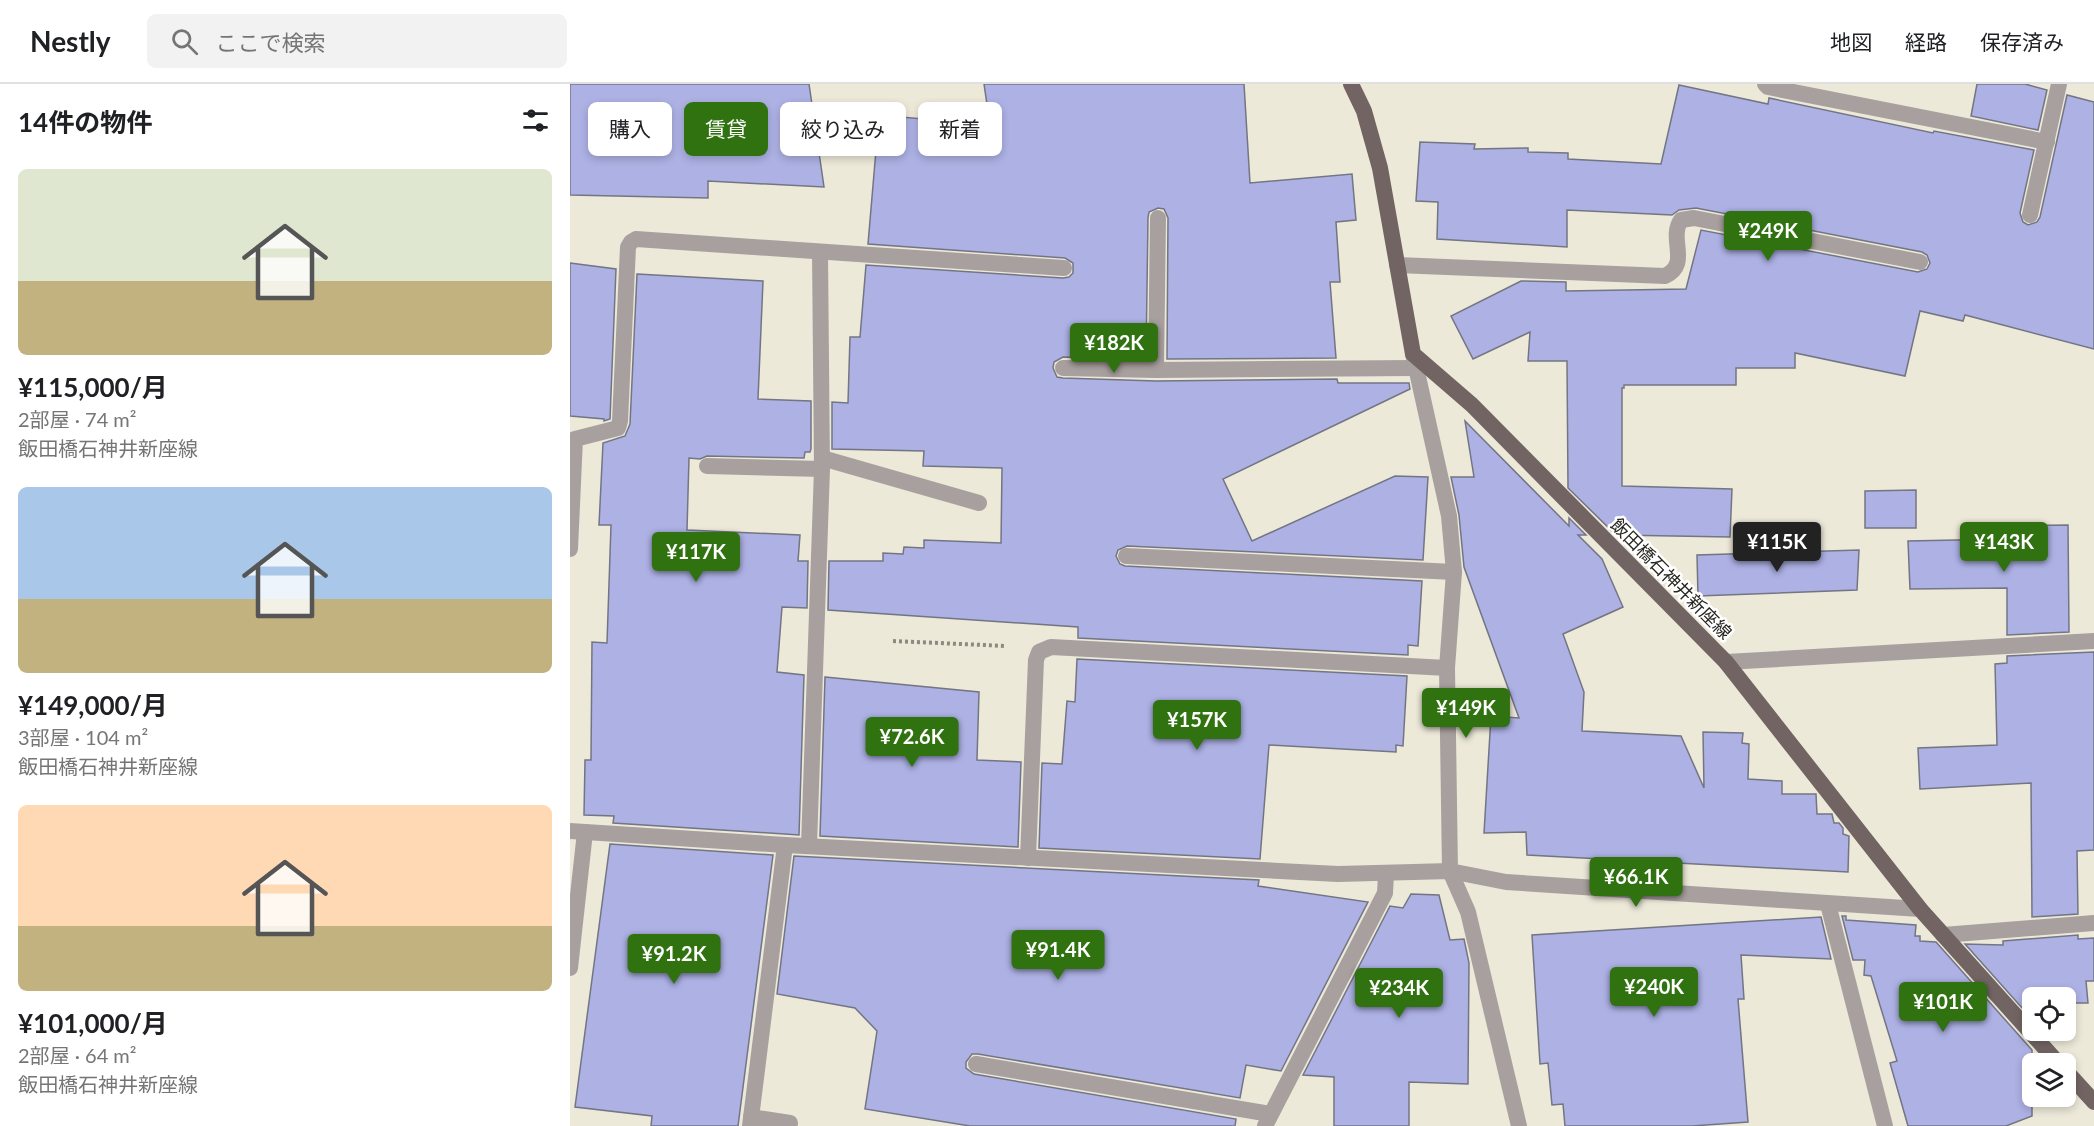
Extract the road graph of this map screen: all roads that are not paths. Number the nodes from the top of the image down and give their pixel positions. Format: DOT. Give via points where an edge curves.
graph roads {
  1 [pos="1351,84"];
  2 [pos="1765,84"];
  3 [pos="2059,84"];
  4 [pos="2048,142"];
  5 [pos="2030,215"];
  6 [pos="1158,218"];
  7 [pos="820,252"];
  8 [pos="1920,262"];
  9 [pos="1397,265"];
  10 [pos="1064,268"];
  11 [pos="1414,361"];
  12 [pos="1062,368"];
  13 [pos="1156,370"];
  14 [pos="822,464"];
  15 [pos="707,466"];
  16 [pos="979,503"];
  17 [pos="570,549"];
  18 [pos="1126,556"];
  19 [pos="1454,572"];
  20 [pos="2094,641"];
  21 [pos="1726,662"];
  22 [pos="1447,669"];
  23 [pos="578,831"];
  24 [pos="786,845"];
  25 [pos="809,845"];
  26 [pos="1028,858"];
  27 [pos="1450,871"];
  28 [pos="1386,874"];
  29 [pos="1828,904"];
  30 [pos="1920,909"];
  31 [pos="2094,923"];
  32 [pos="1943,935"];
  33 [pos="570,968"];
  34 [pos="2049,1053"];
  35 [pos="975,1064"];
  36 [pos="2076,1082"];
  37 [pos="2094,1102"];
  38 [pos="1268,1120"];
  39 [pos="751,1121"];
  40 [pos="789,1123"];
  41 [pos="1519,1126"];
  42 [pos="1885,1126"];
  1 -- 9 [label="main road" via="1364,111 1380,168"];
  2 -- 4 [label="street"];
  3 -- 4 [label="street"];
  4 -- 5 [label="street"];
  6 -- 13 [label="street"];
  7 -- 10 [label="street"];
  7 -- 14 [label="street"];
  7 -- 17 [label="street" via="636,239 631,242 620,422 618,428 575,440"];
  8 -- 9 [label="street" via="1694,218 1681,220 1676,227 1678,264 1665,276"];
  9 -- 11 [label="main road"];
  11 -- 13 [label="street"];
  11 -- 19 [label="street" via="1449,516"];
  11 -- 21 [label="main road, 飯田橋石神井新座線" via="1472,405"];
  12 -- 13 [label="street"];
  14 -- 15 [label="street"];
  14 -- 16 [label="street"];
  14 -- 25 [label="street"];
  18 -- 19 [label="street"];
  19 -- 22 [label="street"];
  20 -- 21 [label="street"];
  21 -- 30 [label="main road, 飯田橋石神井新座線"];
  22 -- 26 [label="street" via="1051,647 1039,652"];
  22 -- 27 [label="street"];
  23 -- 24 [label="street"];
  23 -- 33 [label="street"];
  24 -- 25 [label="street"];
  24 -- 39 [label="street"];
  25 -- 26 [label="street"];
  26 -- 28 [label="street"];
  27 -- 28 [label="street"];
  27 -- 29 [label="street" via="1506,882"];
  27 -- 41 [label="street" via="1468,912"];
  28 -- 38 [label="street" via="1385,893"];
  29 -- 30 [label="street"];
  29 -- 42 [label="street"];
  30 -- 32 [label="main road, 飯田橋石神井新座線"];
  31 -- 32 [label="street"];
  32 -- 34 [label="main road, 飯田橋石神井新座線"];
  35 -- 38 [label="street"];
  36 -- 37 [label="main road"];
  39 -- 40 [label="street"];
}
